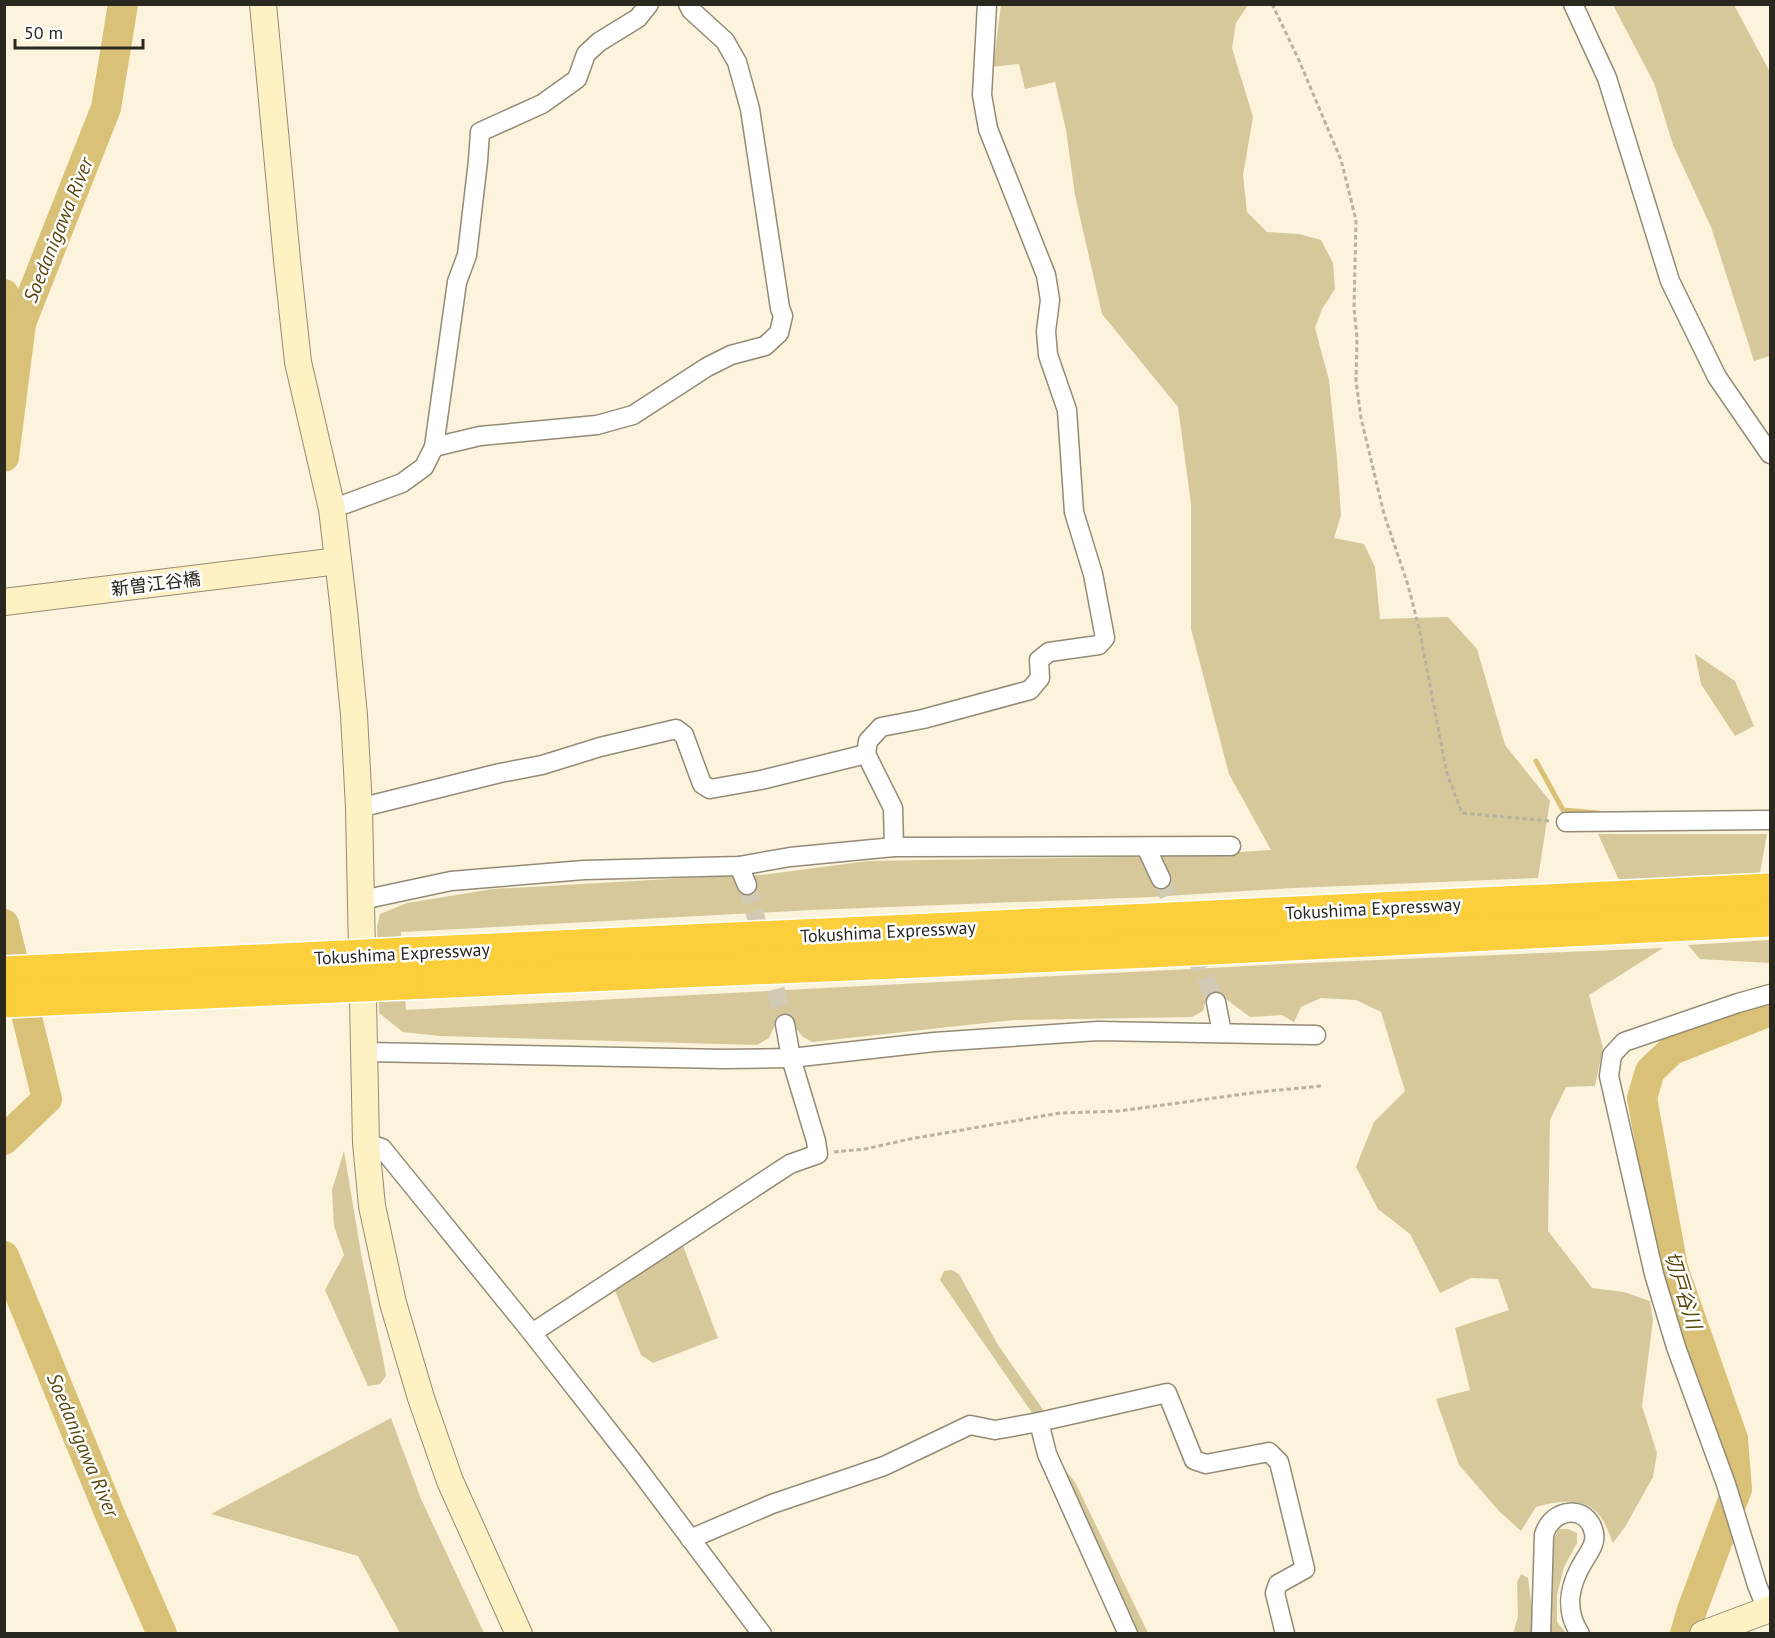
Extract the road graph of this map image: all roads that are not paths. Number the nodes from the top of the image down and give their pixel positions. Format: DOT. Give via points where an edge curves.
graph roads {
  1 [pos="263,4"];
  2 [pos="649,4"];
  3 [pos="688,4"];
  4 [pos="987,4"];
  5 [pos="1573,4"];
  6 [pos="434,447"];
  7 [pos="1770,454"];
  8 [pos="332,509"];
  9 [pos="338,561"];
  10 [pos="4,602"];
  11 [pos="866,754"];
  12 [pos="359,808"];
  13 [pos="1770,820"];
  14 [pos="1566,822"];
  15 [pos="1231,846"];
  16 [pos="894,847"];
  17 [pos="1146,847"];
  18 [pos="739,866"];
  19 [pos="1161,879"];
  20 [pos="747,885"];
  21 [pos="1770,890"];
  22 [pos="362,900"];
  23 [pos="1770,920"];
  24 [pos="405,968"];
  25 [pos="4,972"];
  26 [pos="1770,994"];
  27 [pos="4,1001"];
  28 [pos="1216,1002"];
  29 [pos="785,1024"];
  30 [pos="1222,1033"];
  31 [pos="1316,1035"];
  32 [pos="365,1052"];
  33 [pos="791,1058"];
  34 [pos="366,1143"];
  35 [pos="532,1333"];
  36 [pos="1039,1422"];
  37 [pos="690,1539"];
  38 [pos="1769,1610"];
  39 [pos="519,1634"];
  40 [pos="762,1634"];
  41 [pos="1128,1634"];
  42 [pos="1285,1634"];
  43 [pos="1541,1634"];
  44 [pos="1580,1634"];
  45 [pos="1703,1634"];
  1 -- 8 [label="street" via="298,362"];
  2 -- 6 [label="street" via="638,18 586,54 577,79 542,104 480,132 467,255 457,282"];
  3 -- 6 [label="street" via="725,40 740,72 750,109 783,316 779,333 765,345 707,367 633,415 618,420 480,436"];
  4 -- 11 [label="street" via="982,95 988,129 1046,275 1050,300 1048,355 1066,410 1074,512 1093,574 1105,638 1099,645 1049,652 1039,660 1040,678 1030,690 881,727 868,741"];
  5 -- 7 [label="street" via="1607,78 1670,281 1718,377"];
  6 -- 8 [label="street" via="424,467 402,483"];
  8 -- 9 [label="street"];
  9 -- 10 [label="street, 新曽江谷橋"];
  9 -- 12 [label="street"];
  11 -- 12 [label="street" via="710,789 702,784 684,735 676,729"];
  11 -- 16 [label="street" via="893,808"];
  12 -- 22 [label="street"];
  13 -- 14 [label="street"];
  15 -- 17 [label="street"];
  16 -- 17 [label="street"];
  16 -- 18 [label="street"];
  17 -- 19 [label="street"];
  18 -- 20 [label="street"];
  18 -- 22 [label="street" via="584,870 451,881"];
  21 -- 24 [label="highway, Tokushima Expressway" via="1149,920"];
  22 -- 32 [label="street"];
  23 -- 24 [label="highway, Tokushima Expressway" via="1149,951"];
  24 -- 25 [label="highway, Tokushima Expressway, bridge"];
  24 -- 27 [label="highway, Tokushima Expressway, bridge"];
  26 -- 38 [label="street" via="1624,1042 1612,1055 1609,1076 1654,1274 1757,1585"];
  28 -- 30 [label="street"];
  29 -- 33 [label="street"];
  30 -- 31 [label="street"];
  30 -- 33 [label="street" via="1098,1031 934,1042"];
  32 -- 33 [label="street"];
  32 -- 34 [label="street"];
  33 -- 35 [label="street" via="818,1154 790,1164"];
  34 -- 35 [label="street" via="382,1148"];
  34 -- 39 [label="street" via="372,1206 393,1303 418,1388 450,1481"];
  35 -- 37 [label="street"];
  36 -- 37 [label="street" via="995,1430 970,1425 884,1466 772,1504"];
  36 -- 41 [label="street" via="1047,1455"];
  36 -- 42 [label="street" via="1167,1394 1194,1460 1206,1464 1269,1452 1279,1462 1305,1569 1278,1584 1275,1593"];
  37 -- 40 [label="street"];
  38 -- 45 [label="street"];
  43 -- 44 [label="street" via="1544,1535 1550,1521 1571,1513 1584,1518 1594,1533 1592,1548 1570,1590 1569,1604"];
}
